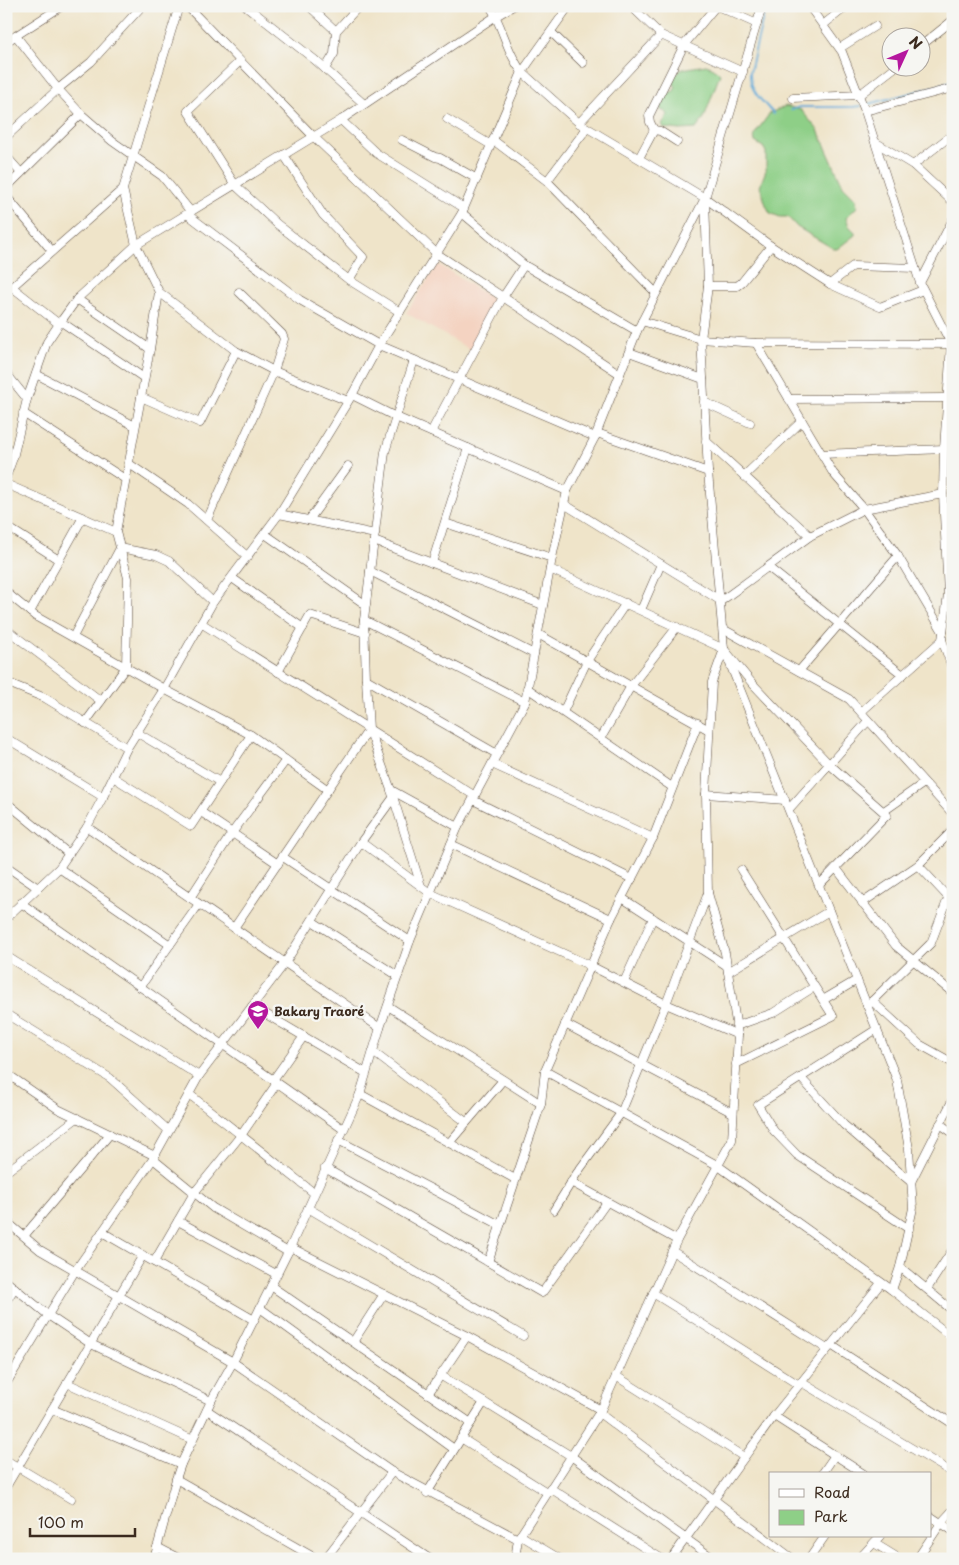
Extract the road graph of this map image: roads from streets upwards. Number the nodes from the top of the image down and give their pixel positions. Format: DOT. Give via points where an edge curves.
graph roads {
  1 [pos="62,6"];
  2 [pos="142,6"];
  3 [pos="179,6"];
  4 [pos="187,6"];
  5 [pos="246,6"];
  6 [pos="309,6"];
  7 [pos="359,6"];
  8 [pos="490,6"];
  9 [pos="513,6"];
  10 [pos="569,6"];
  11 [pos="631,6"];
  12 [pos="717,6"];
  13 [pos="762,6"];
  14 [pos="810,6"];
  15 [pos="847,6"];
  16 [pos="350,10"];
  17 [pos="496,16"];
  18 [pos="953,20"];
  19 [pos="757,24"];
  20 [pos="823,26"];
  21 [pos="875,26"];
  22 [pos="336,31"];
  23 [pos="551,32"];
  24 [pos="661,35"];
  25 [pos="16,36"];
  26 [pos="932,37"];
  27 [pos="6,42"];
  28 [pos="684,45"];
  29 [pos="840,48"];
  30 [pos="240,61"];
  31 [pos="583,63"];
  32 [pos="325,69"];
  33 [pos="522,72"];
  34 [pos="743,72"];
  35 [pos="882,78"];
  36 [pos="953,88"];
  37 [pos="58,89"];
  38 [pos="859,96"];
  39 [pos="793,98"];
  40 [pos="364,104"];
  41 [pos="865,111"];
  42 [pos="81,114"];
  43 [pos="341,120"];
  44 [pos="447,120"];
  45 [pos="579,123"];
  46 [pos="587,128"];
  47 [pos="654,130"];
  48 [pos="953,134"];
  49 [pos="6,137"];
  50 [pos="314,137"];
  51 [pos="402,140"];
  52 [pos="677,142"];
  53 [pos="875,142"];
  54 [pos="492,143"];
  55 [pos="284,155"];
  56 [pos="6,156"];
  57 [pos="133,156"];
  58 [pos="639,158"];
  59 [pos="913,165"];
  60 [pos="22,173"];
  61 [pos="477,179"];
  62 [pos="547,181"];
  63 [pos="235,185"];
  64 [pos="6,188"];
  65 [pos="123,189"];
  66 [pos="6,196"];
  67 [pos="705,198"];
  68 [pos="953,202"];
  69 [pos="463,210"];
  70 [pos="189,213"];
  71 [pos="953,219"];
  72 [pos="136,245"];
  73 [pos="772,246"];
  74 [pos="52,251"];
  75 [pos="436,253"];
  76 [pos="524,266"];
  77 [pos="915,268"];
  78 [pos="349,280"];
  79 [pos="830,284"];
  80 [pos="708,286"];
  81 [pos="921,287"];
  82 [pos="9,290"];
  83 [pos="158,292"];
  84 [pos="239,292"];
  85 [pos="656,294"];
  86 [pos="503,297"];
  87 [pos="77,299"];
  88 [pos="400,312"];
  89 [pos="642,321"];
  90 [pos="60,323"];
  91 [pos="637,331"];
  92 [pos="701,339"];
  93 [pos="756,343"];
  94 [pos="379,345"];
  95 [pos="150,349"];
  96 [pos="952,349"];
  97 [pos="236,351"];
  98 [pos="629,352"];
  99 [pos="414,360"];
  100 [pos="274,371"];
  101 [pos="6,373"];
  102 [pos="36,374"];
  103 [pos="620,374"];
  104 [pos="144,378"];
  105 [pos="459,379"];
  106 [pos="703,379"];
  107 [pos="141,397"];
  108 [pos="350,398"];
  109 [pos="947,398"];
  110 [pos="27,399"];
  111 [pos="789,399"];
  112 [pos="704,402"];
  113 [pos="23,413"];
  114 [pos="396,417"];
  115 [pos="802,421"];
  116 [pos="750,423"];
  117 [pos="135,426"];
  118 [pos="431,432"];
  119 [pos="596,435"];
  120 [pos="706,441"];
  121 [pos="468,448"];
  122 [pos="944,449"];
  123 [pos="6,450"];
  124 [pos="822,454"];
  125 [pos="13,458"];
  126 [pos="128,463"];
  127 [pos="348,466"];
  128 [pos="708,472"];
  129 [pos="744,476"];
  130 [pos="6,478"];
  131 [pos="125,479"];
  132 [pos="6,484"];
  133 [pos="567,491"];
  134 [pos="943,494"];
  135 [pos="564,504"];
  136 [pos="864,509"];
  137 [pos="279,514"];
  138 [pos="82,517"];
  139 [pos="207,520"];
  140 [pos="309,520"];
  141 [pos="444,523"];
  142 [pos="6,526"];
  143 [pos="953,528"];
  144 [pos="116,532"];
  145 [pos="264,534"];
  146 [pos="810,536"];
  147 [pos="374,538"];
  148 [pos="946,546"];
  149 [pos="120,548"];
  150 [pos="898,556"];
  151 [pos="248,557"];
  152 [pos="552,558"];
  153 [pos="59,560"];
  154 [pos="432,563"];
  155 [pos="661,564"];
  156 [pos="768,567"];
  157 [pos="550,569"];
  158 [pos="370,571"];
  159 [pos="232,578"];
  160 [pos="6,592"];
  161 [pos="950,596"];
  162 [pos="721,601"];
  163 [pos="213,602"];
  164 [pos="626,603"];
  165 [pos="366,605"];
  166 [pos="543,605"];
  167 [pos="642,610"];
  168 [pos="30,612"];
  169 [pos="364,620"];
  170 [pos="201,623"];
  171 [pos="840,624"];
  172 [pos="677,627"];
  173 [pos="303,628"];
  174 [pos="6,629"];
  175 [pos="723,629"];
  176 [pos="364,633"];
  177 [pos="538,634"];
  178 [pos="943,636"];
  179 [pos="73,637"];
  180 [pos="724,649"];
  181 [pos="534,654"];
  182 [pos="587,662"];
  183 [pos="126,667"];
  184 [pos="953,669"];
  185 [pos="799,671"];
  186 [pos="278,672"];
  187 [pos="903,675"];
  188 [pos="366,678"];
  189 [pos="6,682"];
  190 [pos="631,686"];
  191 [pos="527,688"];
  192 [pos="164,689"];
  193 [pos="101,701"];
  194 [pos="525,702"];
  195 [pos="563,712"];
  196 [pos="861,712"];
  197 [pos="868,721"];
  198 [pos="85,723"];
  199 [pos="698,723"];
  200 [pos="369,729"];
  201 [pos="709,730"];
  202 [pos="136,732"];
  203 [pos="251,735"];
  204 [pos="6,738"];
  205 [pos="601,738"];
  206 [pos="126,748"];
  207 [pos="497,754"];
  208 [pos="286,760"];
  209 [pos="492,764"];
  210 [pos="829,764"];
  211 [pos="113,777"];
  212 [pos="220,782"];
  213 [pos="924,783"];
  214 [pos="672,787"];
  215 [pos="328,790"];
  216 [pos="392,794"];
  217 [pos="706,794"];
  218 [pos="103,798"];
  219 [pos="474,798"];
  220 [pos="785,800"];
  221 [pos="6,802"];
  222 [pos="789,809"];
  223 [pos="884,811"];
  224 [pos="200,812"];
  225 [pos="953,814"];
  226 [pos="87,827"];
  227 [pos="458,828"];
  228 [pos="953,830"];
  229 [pos="232,833"];
  230 [pos="653,838"];
  231 [pos="361,842"];
  232 [pos="451,844"];
  233 [pos="69,854"];
  234 [pos="283,857"];
  235 [pos="278,864"];
  236 [pos="918,865"];
  237 [pos="6,866"];
  238 [pos="59,868"];
  239 [pos="836,868"];
  240 [pos="741,870"];
  241 [pos="632,879"];
  242 [pos="819,885"];
  243 [pos="953,885"];
  244 [pos="421,886"];
  245 [pos="38,888"];
  246 [pos="332,890"];
  247 [pos="430,893"];
  248 [pos="708,893"];
  249 [pos="948,897"];
  250 [pos="190,898"];
  251 [pos="622,898"];
  252 [pos="21,903"];
  253 [pos="862,903"];
  254 [pos="199,904"];
  255 [pos="829,911"];
  256 [pos="6,917"];
  257 [pos="653,918"];
  258 [pos="611,919"];
  259 [pos="312,921"];
  260 [pos="234,928"];
  261 [pos="784,938"];
  262 [pos="688,941"];
  263 [pos="410,942"];
  264 [pos="170,944"];
  265 [pos="6,956"];
  266 [pos="912,960"];
  267 [pos="285,963"];
  268 [pos="591,966"];
  269 [pos="728,969"];
  270 [pos="398,976"];
  271 [pos="857,980"];
  272 [pos="624,982"];
  273 [pos="814,986"];
  274 [pos="140,987"];
  275 [pos="953,993"];
  276 [pos="823,1000"];
  277 [pos="870,1003"];
  278 [pos="666,1004"];
  279 [pos="252,1006"];
  280 [pos="388,1006"];
  281 [pos="6,1014"];
  282 [pos="565,1024"];
  283 [pos="736,1026"];
  284 [pos="380,1028"];
  285 [pos="876,1029"];
  286 [pos="738,1035"];
  287 [pos="304,1036"];
  288 [pos="222,1044"];
  289 [pos="373,1052"];
  290 [pos="953,1063"];
  291 [pos="641,1064"];
  292 [pos="736,1064"];
  293 [pos="545,1071"];
  294 [pos="6,1073"];
  295 [pos="366,1073"];
  296 [pos="199,1076"];
  297 [pos="801,1078"];
  298 [pos="503,1080"];
  299 [pos="275,1081"];
  300 [pos="189,1094"];
  301 [pos="360,1094"];
  302 [pos="953,1099"];
  303 [pos="540,1104"];
  304 [pos="621,1112"];
  305 [pos="733,1113"];
  306 [pos="77,1118"];
  307 [pos="466,1122"];
  308 [pos="940,1124"];
  309 [pos="343,1129"];
  310 [pos="168,1130"];
  311 [pos="953,1133"];
  312 [pos="110,1134"];
  313 [pos="242,1134"];
  314 [pos="338,1140"];
  315 [pos="449,1143"];
  316 [pos="154,1158"];
  317 [pos="717,1165"];
  318 [pos="325,1168"];
  319 [pos="6,1172"];
  320 [pos="515,1179"];
  321 [pos="571,1182"];
  322 [pos="912,1182"];
  323 [pos="194,1193"];
  324 [pos="314,1193"];
  325 [pos="607,1202"];
  326 [pos="308,1208"];
  327 [pos="554,1210"];
  328 [pos="6,1221"];
  329 [pos="178,1221"];
  330 [pos="500,1225"];
  331 [pos="908,1229"];
  332 [pos="102,1232"];
  333 [pos="24,1236"];
  334 [pos="677,1240"];
  335 [pos="289,1249"];
  336 [pos="953,1249"];
  337 [pos="672,1251"];
  338 [pos="143,1255"];
  339 [pos="154,1262"];
  340 [pos="488,1262"];
  341 [pos="900,1267"];
  342 [pos="75,1270"];
  343 [pos="276,1274"];
  344 [pos="6,1281"];
  345 [pos="881,1283"];
  346 [pos="271,1286"];
  347 [pos="15,1288"];
  348 [pos="892,1290"];
  349 [pos="927,1290"];
  350 [pos="653,1293"];
  351 [pos="384,1294"];
  352 [pos="119,1296"];
  353 [pos="6,1301"];
  354 [pos="260,1308"];
  355 [pos="953,1311"];
  356 [pos="48,1315"];
  357 [pos="254,1320"];
  358 [pos="467,1336"];
  359 [pos="523,1336"];
  360 [pos="953,1338"];
  361 [pos="353,1342"];
  362 [pos="91,1344"];
  363 [pos="829,1347"];
  364 [pos="233,1362"];
  365 [pos="440,1375"];
  366 [pos="616,1376"];
  367 [pos="67,1383"];
  368 [pos="6,1384"];
  369 [pos="800,1384"];
  370 [pos="428,1394"];
  371 [pos="211,1401"];
  372 [pos="484,1402"];
  373 [pos="52,1408"];
  374 [pos="207,1410"];
  375 [pos="600,1412"];
  376 [pos="774,1416"];
  377 [pos="471,1423"];
  378 [pos="953,1424"];
  379 [pos="461,1438"];
  380 [pos="193,1440"];
  381 [pos="454,1449"];
  382 [pos="835,1455"];
  383 [pos="572,1456"];
  384 [pos="744,1457"];
  385 [pos="6,1460"];
  386 [pos="181,1464"];
  387 [pos="18,1467"];
  388 [pos="392,1472"];
  389 [pos="823,1472"];
  390 [pos="861,1472"];
  391 [pos="953,1473"];
  392 [pos="176,1478"];
  393 [pos="6,1486"];
  394 [pos="549,1490"];
  395 [pos="427,1492"];
  396 [pos="71,1499"];
  397 [pos="714,1499"];
  398 [pos="953,1510"];
  399 [pos="361,1513"];
  400 [pos="932,1517"];
  401 [pos="941,1523"];
  402 [pos="953,1531"];
  403 [pos="932,1536"];
  404 [pos="519,1537"];
  405 [pos="685,1538"];
  406 [pos="777,1538"];
  407 [pos="825,1538"];
  408 [pos="878,1538"];
  409 [pos="931,1538"];
  410 [pos="874,1543"];
  411 [pos="773,1544"];
  412 [pos="157,1546"];
  413 [pos="304,1556"];
  414 [pos="154,1559"];
  415 [pos="180,1559"];
  416 [pos="317,1559"];
  417 [pos="325,1559"];
  418 [pos="430,1559"];
  419 [pos="516,1559"];
  420 [pos="560,1559"];
  421 [pos="662,1559"];
  422 [pos="671,1559"];
  423 [pos="714,1559"];
  424 [pos="793,1559"];
  425 [pos="809,1559"];
  426 [pos="859,1559"];
  427 [pos="900,1559"];
  428 [pos="917,1559"];
  1 -- 25 [label="street"];
  2 -- 37 [label="street" via="92,62"];
  3 -- 57 [label="street"];
  4 -- 30 [label="street"];
  5 -- 32 [label="street"];
  6 -- 22 [label="street"];
  7 -- 16 [label="street"];
  8 -- 17 [label="street"];
  9 -- 17 [label="street"];
  10 -- 23 [label="street"];
  11 -- 24 [label="street"];
  12 -- 19 [label="street"];
  12 -- 28 [label="street"];
  13 -- 19 [label="street"];
  14 -- 20 [label="street"];
  15 -- 20 [label="street"];
  16 -- 22 [label="street"];
  17 -- 33 [label="street" via="515,64"];
  17 -- 40 [label="street"];
  18 -- 26 [label="street"];
  19 -- 34 [label="street"];
  20 -- 29 [label="street"];
  21 -- 29 [label="street"];
  22 -- 32 [label="street" via="334,54"];
  23 -- 31 [label="street"];
  23 -- 33 [label="street"];
  24 -- 28 [label="street"];
  24 -- 45 [label="street"];
  25 -- 27 [label="street"];
  25 -- 37 [label="street"];
  28 -- 34 [label="street"];
  28 -- 47 [label="street" via="649,116"];
  29 -- 38 [label="street"];
  30 -- 50 [label="street"];
  30 -- 63 [label="street" via="188,111"];
  32 -- 40 [label="street"];
  33 -- 45 [label="street"];
  33 -- 54 [label="street"];
  34 -- 67 [label="street"];
  35 -- 38 [label="street"];
  36 -- 41 [label="street"];
  37 -- 42 [label="street"];
  37 -- 49 [label="street"];
  38 -- 39 [label="street"];
  38 -- 41 [label="street"];
  40 -- 43 [label="street"];
  41 -- 53 [label="street"];
  42 -- 57 [label="street"];
  42 -- 60 [label="street"];
  43 -- 50 [label="street"];
  43 -- 69 [label="street" via="376,152"];
  44 -- 54 [label="street"];
  45 -- 46 [label="street"];
  46 -- 58 [label="street"];
  46 -- 62 [label="street"];
  47 -- 52 [label="street"];
  47 -- 58 [label="street"];
  48 -- 59 [label="street"];
  50 -- 55 [label="street"];
  50 -- 75 [label="street"];
  51 -- 61 [label="street"];
  53 -- 59 [label="street"];
  53 -- 77 [label="street"];
  54 -- 61 [label="street"];
  54 -- 62 [label="street"];
  55 -- 63 [label="street"];
  55 -- 78 [label="street" via="324,215 363,258"];
  56 -- 60 [label="street"];
  57 -- 65 [label="street"];
  57 -- 70 [label="street" via="162,176"];
  58 -- 67 [label="street"];
  59 -- 68 [label="street"];
  60 -- 64 [label="street"];
  61 -- 69 [label="street"];
  62 -- 85 [label="street"];
  63 -- 70 [label="street"];
  63 -- 78 [label="street" via="277,224"];
  65 -- 72 [label="street"];
  65 -- 74 [label="street"];
  66 -- 74 [label="street"];
  67 -- 73 [label="street"];
  67 -- 80 [label="street"];
  67 -- 85 [label="street"];
  69 -- 75 [label="street"];
  69 -- 76 [label="street"];
  70 -- 72 [label="street"];
  70 -- 94 [label="street" via="300,300"];
  71 -- 81 [label="street"];
  72 -- 83 [label="street"];
  72 -- 87 [label="street"];
  73 -- 79 [label="street"];
  73 -- 80 [label="street" via="737,286"];
  74 -- 82 [label="street"];
  75 -- 86 [label="street"];
  75 -- 88 [label="street"];
  76 -- 86 [label="street"];
  76 -- 91 [label="street"];
  77 -- 79 [label="street" via="853,266"];
  77 -- 81 [label="street"];
  78 -- 88 [label="street"];
  79 -- 81 [label="street" via="880,307"];
  80 -- 92 [label="street"];
  81 -- 96 [label="street"];
  82 -- 90 [label="street"];
  83 -- 95 [label="street"];
  83 -- 97 [label="street"];
  84 -- 100 [label="street" via="282,334 284,339"];
  85 -- 89 [label="street"];
  86 -- 103 [label="street"];
  86 -- 105 [label="street"];
  87 -- 90 [label="street"];
  87 -- 95 [label="street"];
  88 -- 94 [label="street"];
  89 -- 91 [label="street"];
  89 -- 92 [label="street"];
  90 -- 102 [label="street" via="48,342"];
  90 -- 104 [label="street"];
  91 -- 98 [label="street"];
  92 -- 93 [label="street"];
  92 -- 106 [label="street"];
  93 -- 96 [label="street"];
  93 -- 111 [label="street"];
  94 -- 99 [label="street"];
  94 -- 108 [label="street"];
  95 -- 104 [label="street"];
  96 -- 109 [label="street"];
  97 -- 100 [label="street"];
  97 -- 107 [label="street" via="200,423"];
  98 -- 103 [label="street"];
  98 -- 106 [label="street"];
  99 -- 105 [label="street"];
  99 -- 114 [label="street"];
  100 -- 108 [label="street"];
  100 -- 139 [label="street"];
  101 -- 110 [label="street"];
  102 -- 110 [label="street"];
  102 -- 117 [label="street"];
  103 -- 119 [label="street"];
  104 -- 107 [label="street"];
  105 -- 118 [label="street"];
  105 -- 119 [label="street"];
  106 -- 112 [label="street"];
  107 -- 117 [label="street"];
  108 -- 114 [label="street"];
  108 -- 137 [label="street"];
  109 -- 111 [label="street"];
  109 -- 122 [label="street"];
  110 -- 113 [label="street"];
  111 -- 115 [label="street"];
  112 -- 116 [label="street"];
  112 -- 120 [label="street"];
  113 -- 125 [label="street"];
  113 -- 131 [label="street"];
  114 -- 118 [label="street"];
  114 -- 147 [label="street" via="385,452"];
  115 -- 124 [label="street"];
  115 -- 129 [label="street"];
  117 -- 126 [label="street"];
  118 -- 121 [label="street"];
  119 -- 128 [label="street"];
  119 -- 133 [label="street"];
  120 -- 128 [label="street"];
  120 -- 129 [label="street"];
  121 -- 133 [label="street"];
  121 -- 141 [label="street"];
  122 -- 124 [label="street"];
  122 -- 134 [label="street"];
  123 -- 125 [label="street"];
  124 -- 136 [label="street" via="833,473"];
  125 -- 130 [label="street"];
  126 -- 131 [label="street"];
  126 -- 139 [label="street"];
  127 -- 140 [label="street"];
  128 -- 162 [label="street"];
  129 -- 146 [label="street"];
  131 -- 144 [label="street"];
  132 -- 138 [label="street"];
  133 -- 135 [label="street"];
  134 -- 136 [label="street"];
  134 -- 148 [label="street"];
  135 -- 152 [label="street"];
  135 -- 155 [label="street"];
  136 -- 146 [label="street"];
  136 -- 150 [label="street"];
  137 -- 140 [label="street"];
  137 -- 145 [label="street"];
  138 -- 144 [label="street"];
  138 -- 153 [label="street"];
  139 -- 151 [label="street"];
  140 -- 147 [label="street"];
  141 -- 152 [label="street"];
  141 -- 154 [label="street"];
  142 -- 153 [label="street"];
  143 -- 148 [label="street"];
  144 -- 149 [label="street"];
  145 -- 151 [label="street"];
  145 -- 165 [label="street"];
  146 -- 156 [label="street"];
  147 -- 154 [label="street"];
  147 -- 158 [label="street"];
  148 -- 161 [label="street"];
  149 -- 163 [label="street" via="169,560"];
  149 -- 179 [label="street"];
  149 -- 183 [label="street" via="128,578"];
  150 -- 171 [label="street"];
  150 -- 178 [label="street"];
  151 -- 159 [label="street"];
  152 -- 157 [label="street"];
  153 -- 168 [label="street"];
  154 -- 166 [label="street"];
  155 -- 162 [label="street"];
  155 -- 167 [label="street"];
  156 -- 162 [label="street"];
  156 -- 171 [label="street"];
  157 -- 164 [label="street"];
  157 -- 166 [label="street"];
  158 -- 165 [label="street"];
  158 -- 181 [label="street"];
  159 -- 163 [label="street"];
  159 -- 173 [label="street"];
  160 -- 168 [label="street"];
  161 -- 178 [label="street"];
  162 -- 175 [label="street"];
  163 -- 170 [label="street"];
  164 -- 167 [label="street"];
  164 -- 182 [label="street"];
  165 -- 169 [label="street"];
  166 -- 177 [label="street"];
  167 -- 172 [label="street"];
  168 -- 179 [label="street"];
  169 -- 176 [label="street"];
  169 -- 194 [label="street"];
  170 -- 186 [label="street"];
  170 -- 192 [label="street"];
  171 -- 185 [label="street"];
  171 -- 187 [label="street"];
  172 -- 180 [label="street"];
  172 -- 190 [label="street"];
  173 -- 176 [label="street" via="310,615"];
  173 -- 186 [label="street"];
  174 -- 193 [label="street"];
  175 -- 180 [label="street"];
  175 -- 185 [label="street"];
  176 -- 188 [label="street"];
  177 -- 181 [label="street"];
  177 -- 182 [label="street"];
  178 -- 184 [label="street"];
  178 -- 187 [label="street"];
  179 -- 183 [label="street"];
  180 -- 201 [label="street" via="712,682"];
  180 -- 210 [label="street"];
  180 -- 220 [label="street"];
  181 -- 191 [label="street"];
  182 -- 190 [label="street"];
  182 -- 195 [label="street"];
  183 -- 192 [label="street"];
  183 -- 193 [label="street"];
  185 -- 196 [label="street" via="849,699"];
  186 -- 200 [label="street"];
  187 -- 196 [label="street"];
  188 -- 200 [label="street"];
  188 -- 207 [label="street"];
  189 -- 198 [label="street" via="45,698"];
  190 -- 199 [label="street"];
  190 -- 205 [label="street"];
  191 -- 194 [label="street"];
  191 -- 195 [label="street"];
  192 -- 202 [label="street"];
  192 -- 203 [label="street"];
  193 -- 198 [label="street"];
  194 -- 207 [label="street"];
  195 -- 205 [label="street"];
  196 -- 197 [label="street"];
  197 -- 210 [label="street"];
  197 -- 213 [label="street"];
  198 -- 206 [label="street"];
  199 -- 201 [label="street"];
  199 -- 214 [label="street"];
  200 -- 215 [label="street"];
  200 -- 216 [label="street"];
  200 -- 219 [label="street"];
  201 -- 217 [label="street"];
  202 -- 206 [label="street"];
  202 -- 212 [label="street"];
  203 -- 208 [label="street"];
  203 -- 212 [label="street"];
  204 -- 218 [label="street"];
  205 -- 214 [label="street"];
  206 -- 211 [label="street"];
  207 -- 209 [label="street"];
  208 -- 215 [label="street"];
  208 -- 229 [label="street"];
  209 -- 219 [label="street"];
  209 -- 230 [label="street"];
  210 -- 222 [label="street"];
  210 -- 223 [label="street"];
  211 -- 218 [label="street"];
  211 -- 224 [label="street" via="191,826"];
  212 -- 224 [label="street"];
  213 -- 223 [label="street"];
  213 -- 225 [label="street"];
  214 -- 230 [label="street"];
  215 -- 234 [label="street"];
  216 -- 227 [label="street"];
  216 -- 231 [label="street"];
  216 -- 244 [label="street"];
  217 -- 220 [label="street"];
  217 -- 248 [label="street"];
  218 -- 226 [label="street"];
  219 -- 227 [label="street"];
  219 -- 241 [label="street"];
  220 -- 222 [label="street"];
  221 -- 233 [label="street"];
  222 -- 242 [label="street"];
  223 -- 239 [label="street" via="887,815"];
  224 -- 229 [label="street"];
  226 -- 233 [label="street"];
  226 -- 250 [label="street"];
  227 -- 232 [label="street"];
  228 -- 236 [label="street"];
  229 -- 235 [label="street"];
  229 -- 250 [label="street"];
  230 -- 241 [label="street"];
  231 -- 244 [label="street"];
  231 -- 246 [label="street"];
  232 -- 247 [label="street"];
  232 -- 258 [label="street"];
  233 -- 238 [label="street"];
  234 -- 235 [label="street"];
  234 -- 246 [label="street"];
  235 -- 260 [label="street"];
  236 -- 249 [label="street"];
  236 -- 253 [label="street"];
  237 -- 245 [label="street"];
  238 -- 245 [label="street"];
  238 -- 264 [label="street"];
  239 -- 242 [label="street"];
  239 -- 253 [label="street"];
  240 -- 261 [label="street"];
  241 -- 251 [label="street"];
  242 -- 255 [label="street"];
  243 -- 249 [label="street"];
  244 -- 247 [label="street"];
  245 -- 252 [label="street"];
  246 -- 259 [label="street"];
  246 -- 263 [label="street"];
  247 -- 263 [label="street"];
  247 -- 268 [label="street"];
  248 -- 262 [label="street"];
  248 -- 269 [label="street"];
  249 -- 266 [label="street" via="931,942"];
  250 -- 254 [label="street"];
  251 -- 257 [label="street"];
  251 -- 258 [label="street"];
  252 -- 256 [label="street"];
  252 -- 274 [label="street"];
  253 -- 266 [label="street" via="896,946"];
  254 -- 260 [label="street"];
  254 -- 264 [label="street"];
  255 -- 261 [label="street"];
  255 -- 271 [label="street"];
  257 -- 262 [label="street"];
  257 -- 272 [label="street"];
  258 -- 268 [label="street"];
  259 -- 267 [label="street"];
  259 -- 270 [label="street"];
  260 -- 267 [label="street"];
  261 -- 269 [label="street"];
  261 -- 273 [label="street"];
  262 -- 269 [label="street"];
  262 -- 278 [label="street"];
  263 -- 270 [label="street"];
  264 -- 274 [label="street"];
  265 -- 296 [label="street"];
  266 -- 275 [label="street"];
  266 -- 277 [label="street"];
  267 -- 279 [label="street"];
  267 -- 284 [label="street"];
  268 -- 272 [label="street"];
  268 -- 282 [label="street"];
  269 -- 283 [label="street"];
  270 -- 280 [label="street"];
  271 -- 276 [label="street"];
  271 -- 277 [label="street"];
  272 -- 278 [label="street"];
  273 -- 276 [label="street"];
  273 -- 283 [label="street" via="773,1013"];
  274 -- 288 [label="street"];
  276 -- 292 [label="street" via="833,1016"];
  277 -- 285 [label="street"];
  277 -- 290 [label="street" via="919,1044"];
  278 -- 286 [label="street"];
  278 -- 291 [label="street"];
  279 -- 287 [label="street"];
  279 -- 288 [label="street"];
  280 -- 284 [label="street"];
  280 -- 298 [label="street"];
  281 -- 310 [label="street" via="110,1078"];
  282 -- 291 [label="street"];
  282 -- 293 [label="street"];
  283 -- 286 [label="street"];
  284 -- 289 [label="street"];
  285 -- 297 [label="street"];
  285 -- 322 [label="street" via="897,1080"];
  286 -- 292 [label="street"];
  287 -- 295 [label="street"];
  287 -- 299 [label="street"];
  288 -- 296 [label="street"];
  288 -- 299 [label="street"];
  289 -- 295 [label="street"];
  289 -- 307 [label="street"];
  291 -- 304 [label="street"];
  291 -- 305 [label="street"];
  292 -- 305 [label="street"];
  293 -- 303 [label="street"];
  293 -- 304 [label="street"];
  294 -- 306 [label="street" via="58,1109"];
  295 -- 301 [label="street"];
  296 -- 300 [label="street"];
  297 -- 322 [label="street" via="844,1125"];
  297 -- 331 [label="street" via="758,1105 774,1131 797,1155"];
  298 -- 303 [label="street"];
  298 -- 307 [label="street"];
  299 -- 309 [label="street"];
  299 -- 313 [label="street"];
  300 -- 310 [label="street"];
  300 -- 313 [label="street"];
  301 -- 309 [label="street"];
  301 -- 315 [label="street"];
  302 -- 308 [label="street"];
  303 -- 320 [label="street"];
  304 -- 317 [label="street"];
  304 -- 321 [label="street"];
  305 -- 317 [label="street" via="732,1140"];
  306 -- 312 [label="street"];
  306 -- 319 [label="street"];
  307 -- 315 [label="street"];
  308 -- 311 [label="street"];
  308 -- 322 [label="street"];
  309 -- 314 [label="street"];
  310 -- 316 [label="street"];
  312 -- 316 [label="street"];
  312 -- 333 [label="street"];
  313 -- 323 [label="street"];
  313 -- 324 [label="street"];
  314 -- 318 [label="street"];
  314 -- 330 [label="street"];
  315 -- 320 [label="street"];
  316 -- 323 [label="street"];
  316 -- 332 [label="street"];
  317 -- 334 [label="street"];
  317 -- 345 [label="street"];
  318 -- 324 [label="street"];
  318 -- 340 [label="street"];
  320 -- 330 [label="street"];
  321 -- 325 [label="street"];
  321 -- 327 [label="street"];
  322 -- 331 [label="street" via="913,1208"];
  323 -- 329 [label="street"];
  323 -- 335 [label="street" via="214,1208"];
  324 -- 326 [label="street"];
  325 -- 334 [label="street"];
  325 -- 340 [label="street" via="542,1293"];
  326 -- 335 [label="street"];
  326 -- 359 [label="street"];
  328 -- 333 [label="street"];
  329 -- 339 [label="street"];
  329 -- 343 [label="street"];
  330 -- 340 [label="street"];
  331 -- 341 [label="street"];
  332 -- 338 [label="street"];
  332 -- 342 [label="street"];
  333 -- 342 [label="street" via="40,1250"];
  334 -- 337 [label="street"];
  335 -- 343 [label="street"];
  335 -- 351 [label="street"];
  336 -- 349 [label="street"];
  337 -- 350 [label="street"];
  337 -- 363 [label="street"];
  338 -- 339 [label="street"];
  338 -- 352 [label="street"];
  339 -- 357 [label="street"];
  341 -- 348 [label="street"];
  341 -- 349 [label="street"];
  342 -- 352 [label="street"];
  342 -- 356 [label="street"];
  343 -- 346 [label="street"];
  344 -- 347 [label="street"];
  345 -- 348 [label="street"];
  345 -- 363 [label="street"];
  346 -- 354 [label="street"];
  346 -- 361 [label="street"];
  347 -- 353 [label="street"];
  347 -- 356 [label="street"];
  348 -- 360 [label="street"];
  349 -- 355 [label="street"];
  350 -- 366 [label="street"];
  350 -- 369 [label="street"];
  351 -- 358 [label="street"];
  351 -- 361 [label="street"];
  352 -- 362 [label="street"];
  352 -- 364 [label="street"];
  354 -- 357 [label="street"];
  354 -- 381 [label="street"];
  356 -- 362 [label="street"];
  356 -- 368 [label="street"];
  357 -- 364 [label="street"];
  358 -- 365 [label="street"];
  358 -- 375 [label="street"];
  361 -- 370 [label="street"];
  362 -- 367 [label="street"];
  362 -- 371 [label="street"];
  363 -- 369 [label="street"];
  363 -- 378 [label="street"];
  364 -- 371 [label="street"];
  364 -- 388 [label="street"];
  365 -- 370 [label="street"];
  365 -- 372 [label="street"];
  366 -- 375 [label="street"];
  366 -- 384 [label="street"];
  367 -- 373 [label="street"];
  367 -- 380 [label="street"];
  369 -- 376 [label="street"];
  369 -- 391 [label="street"];
  370 -- 377 [label="street"];
  371 -- 374 [label="street"];
  372 -- 377 [label="street"];
  372 -- 383 [label="street"];
  373 -- 386 [label="street"];
  373 -- 387 [label="street"];
  374 -- 380 [label="street"];
  374 -- 399 [label="street"];
  375 -- 383 [label="street"];
  375 -- 397 [label="street"];
  376 -- 382 [label="street"];
  376 -- 384 [label="street"];
  377 -- 379 [label="street"];
  379 -- 381 [label="street"];
  379 -- 394 [label="street"];
  380 -- 386 [label="street"];
  381 -- 395 [label="street"];
  382 -- 389 [label="street"];
  382 -- 390 [label="street"];
  383 -- 394 [label="street"];
  383 -- 405 [label="street"];
  384 -- 397 [label="street"];
  385 -- 387 [label="street"];
  386 -- 392 [label="street"];
  387 -- 393 [label="street"];
  387 -- 396 [label="street"];
  388 -- 395 [label="street"];
  388 -- 399 [label="street"];
  392 -- 412 [label="street"];
  392 -- 413 [label="street"];
  394 -- 404 [label="street"];
  394 -- 421 [label="street"];
  395 -- 404 [label="street"];
  397 -- 405 [label="street"];
  397 -- 411 [label="street"];
  398 -- 401 [label="street"];
  399 -- 417 [label="street"];
  399 -- 418 [label="street"];
  400 -- 401 [label="street"];
  401 -- 402 [label="street"];
  401 -- 403 [label="street"];
  404 -- 419 [label="street"];
  404 -- 420 [label="street"];
  405 -- 422 [label="street"];
  405 -- 423 [label="street"];
  406 -- 411 [label="street"];
  407 -- 425 [label="street"];
  408 -- 410 [label="street"];
  409 -- 428 [label="street"];
  410 -- 426 [label="street"];
  410 -- 427 [label="street"];
  411 -- 424 [label="street"];
  412 -- 414 [label="street"];
  412 -- 415 [label="street"];
  413 -- 416 [label="street"];
}
